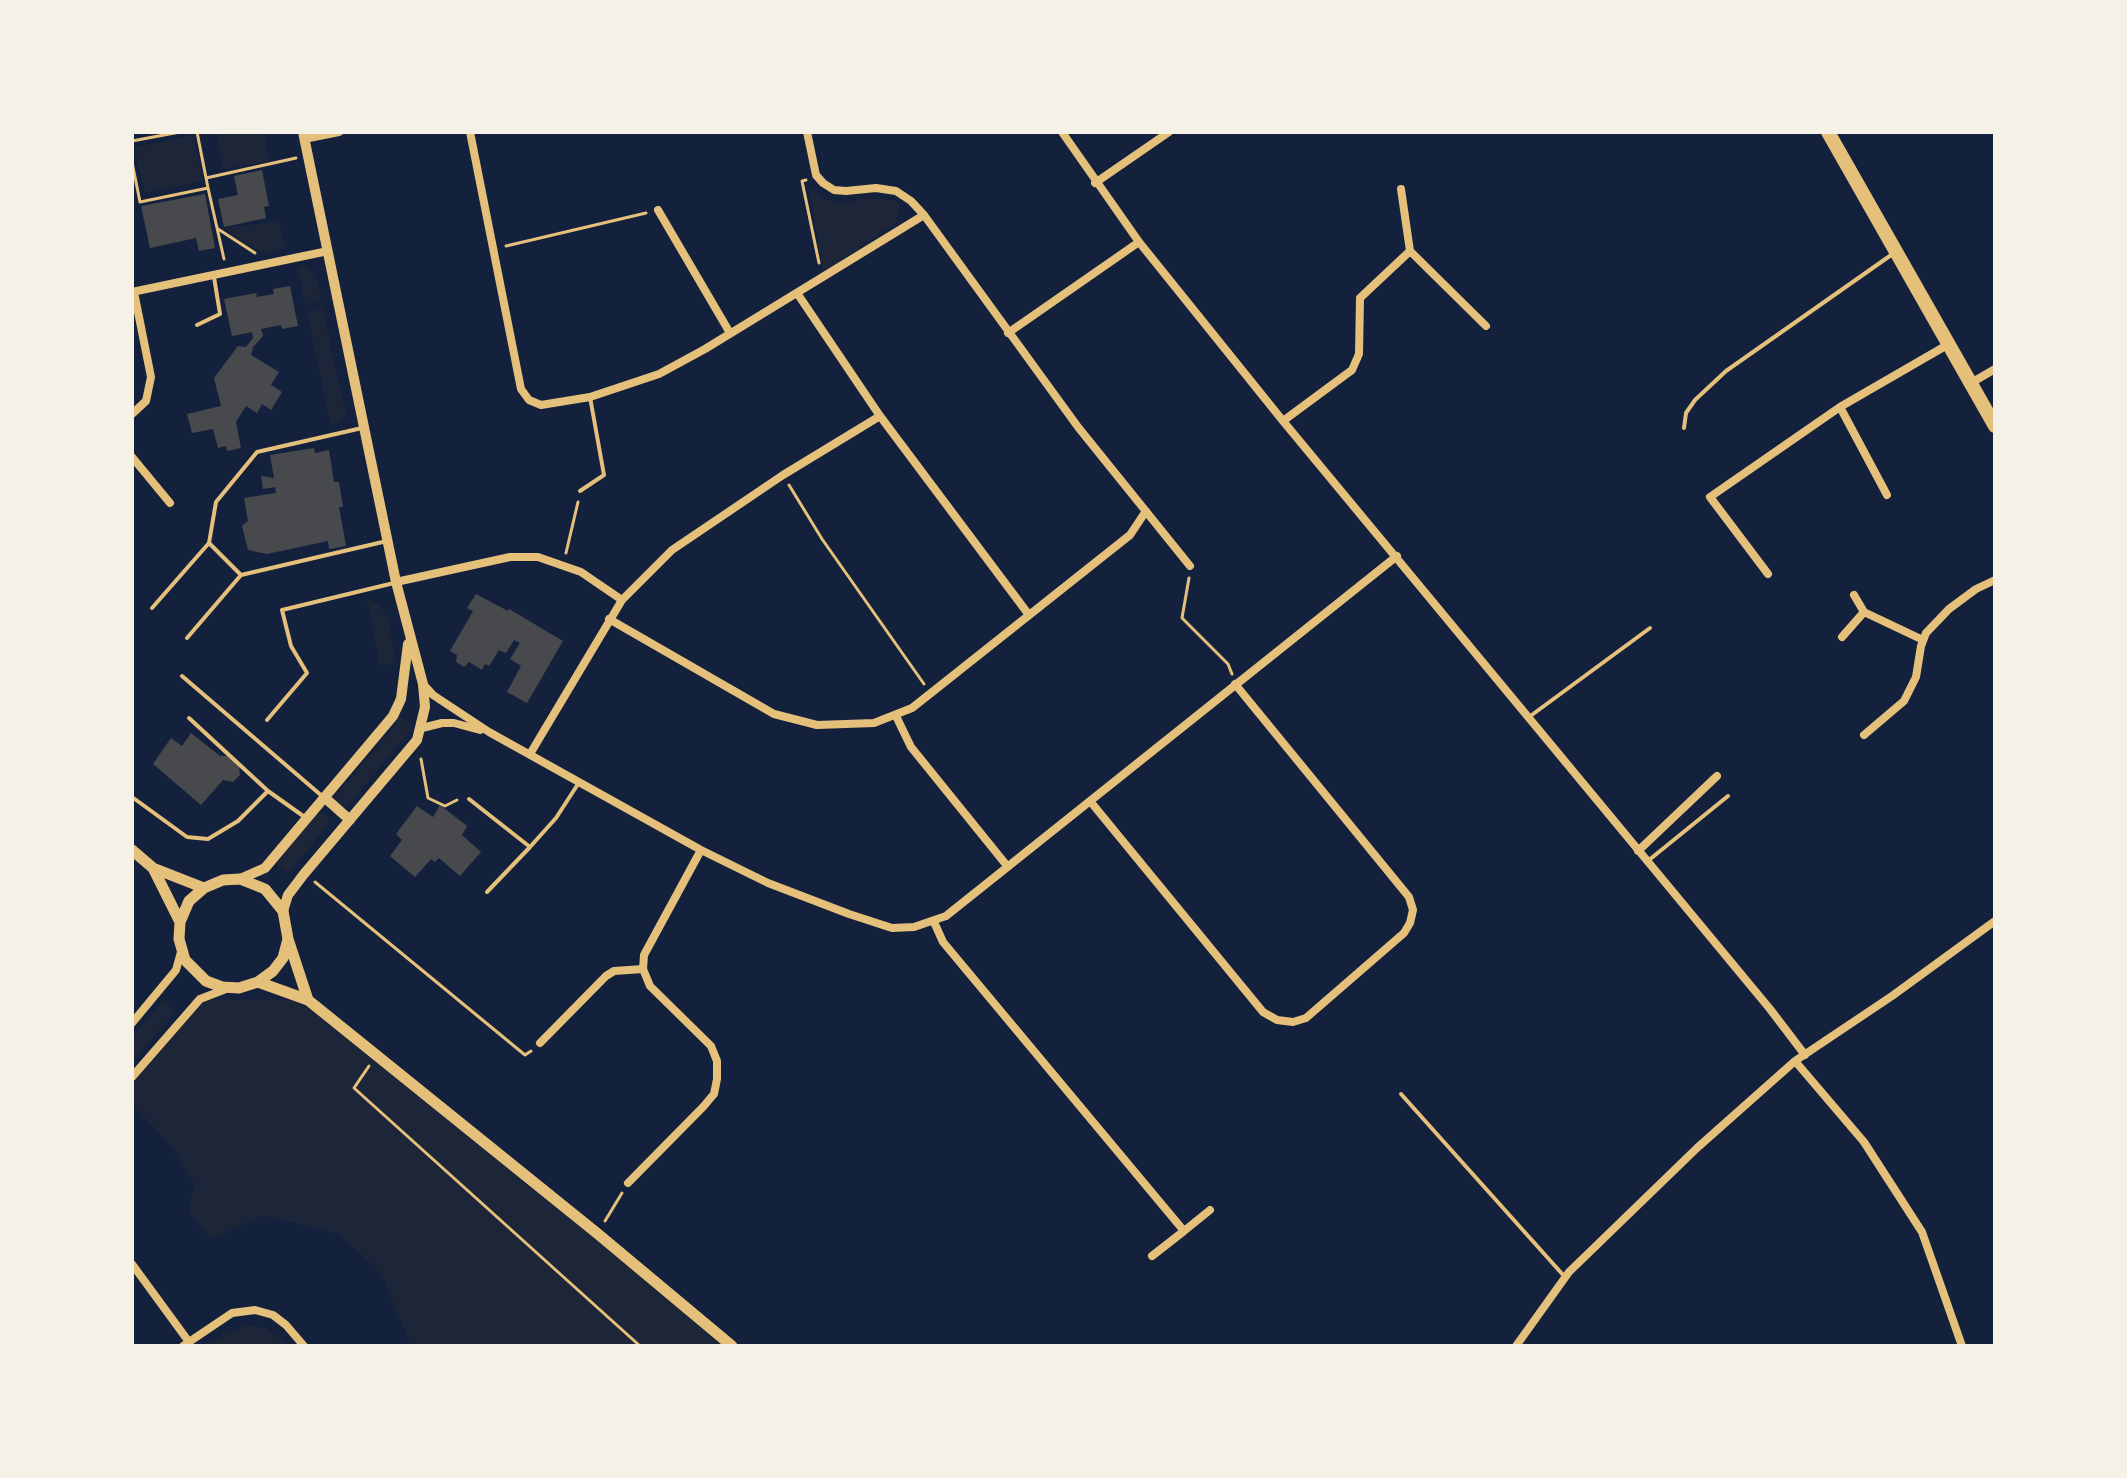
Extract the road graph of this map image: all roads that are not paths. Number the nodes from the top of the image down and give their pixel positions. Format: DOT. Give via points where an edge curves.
graph roads {
  1 [pos="339,132"];
  2 [pos="470,132"];
  3 [pos="807,132"];
  4 [pos="1062,132"];
  5 [pos="1169,132"];
  6 [pos="1828,132"];
  7 [pos="303,136"];
  8 [pos="1095,183"];
  9 [pos="1401,189"];
  10 [pos="658,210"];
  11 [pos="924,215"];
  12 [pos="1139,242"];
  13 [pos="328,251"];
  14 [pos="1410,251"];
  15 [pos="1896,252"];
  16 [pos="214,275"];
  17 [pos="133,292"];
  18 [pos="797,293"];
  19 [pos="197,325"];
  20 [pos="1486,326"];
  21 [pos="730,333"];
  22 [pos="1008,333"];
  23 [pos="1949,344"];
  24 [pos="1995,369"];
  25 [pos="1971,383"];
  26 [pos="590,397"];
  27 [pos="1840,407"];
  28 [pos="132,414"];
  29 [pos="880,416"];
  30 [pos="1283,421"];
  31 [pos="1995,426"];
  32 [pos="365,428"];
  33 [pos="1684,428"];
  34 [pos="132,457"];
  35 [pos="580,491"];
  36 [pos="1887,495"];
  37 [pos="170,503"];
  38 [pos="1146,511"];
  39 [pos="388,541"];
  40 [pos="209,543"];
  41 [pos="1397,556"];
  42 [pos="1190,566"];
  43 [pos="1768,574"];
  44 [pos="241,575"];
  45 [pos="1995,580"];
  46 [pos="396,582"];
  47 [pos="1854,595"];
  48 [pos="622,600"];
  49 [pos="152,608"];
  50 [pos="1864,612"];
  51 [pos="1029,615"];
  52 [pos="609,619"];
  53 [pos="1650,628"];
  54 [pos="1842,637"];
  55 [pos="187,638"];
  56 [pos="409,638"];
  57 [pos="1923,640"];
  58 [pos="182,676"];
  59 [pos="423,684"];
  60 [pos="1235,684"];
  61 [pos="896,716"];
  62 [pos="1529,717"];
  63 [pos="189,718"];
  64 [pos="267,720"];
  65 [pos="422,728"];
  66 [pos="489,732"];
  67 [pos="1864,735"];
  68 [pos="530,754"];
  69 [pos="1717,776"];
  70 [pos="580,782"];
  71 [pos="268,791"];
  72 [pos="1728,796"];
  73 [pos="132,797"];
  74 [pos="324,797"];
  75 [pos="469,799"];
  76 [pos="1090,801"];
  77 [pos="307,818"];
  78 [pos="350,820"];
  79 [pos="530,847"];
  80 [pos="132,850"];
  81 [pos="701,850"];
  82 [pos="1638,851"];
  83 [pos="1647,861"];
  84 [pos="1008,867"];
  85 [pos="153,868"];
  86 [pos="240,879"];
  87 [pos="204,888"];
  88 [pos="487,892"];
  89 [pos="283,911"];
  90 [pos="1995,921"];
  91 [pos="180,922"];
  92 [pos="934,922"];
  93 [pos="288,939"];
  94 [pos="182,949"];
  95 [pos="643,969"];
  96 [pos="258,982"];
  97 [pos="230,988"];
  98 [pos="308,1000"];
  99 [pos="132,1023"];
  100 [pos="540,1043"];
  101 [pos="1805,1055"];
  102 [pos="1795,1061"];
  103 [pos="132,1077"];
  104 [pos="1401,1094"];
  105 [pos="628,1183"];
  106 [pos="1210,1210"];
  107 [pos="1184,1231"];
  108 [pos="1152,1256"];
  109 [pos="132,1264"];
  110 [pos="1565,1277"];
  111 [pos="186,1344"];
  112 [pos="304,1346"];
  113 [pos="732,1346"];
  114 [pos="1516,1346"];
  115 [pos="1962,1346"];
  1 -- 7 [label="street"];
  2 -- 26 [label="street" via="521,389 541,405"];
  3 -- 11 [label="street" via="818,179 834,190 896,191"];
  4 -- 8 [label="street"];
  5 -- 8 [label="street"];
  6 -- 15 [label="highway"];
  7 -- 13 [label="street"];
  8 -- 12 [label="street"];
  9 -- 14 [label="street"];
  10 -- 21 [label="street"];
  11 -- 18 [label="street"];
  11 -- 22 [label="street"];
  12 -- 22 [label="street"];
  12 -- 30 [label="street"];
  13 -- 16 [label="street"];
  13 -- 32 [label="street"];
  14 -- 20 [label="street"];
  14 -- 30 [label="street" via="1360,298 1359,354 1352,370"];
  15 -- 23 [label="highway"];
  15 -- 33 [label="lane" via="1726,371 1695,400"];
  16 -- 17 [label="street"];
  16 -- 19 [label="lane" via="220,314"];
  17 -- 28 [label="street" via="151,377 146,401"];
  18 -- 21 [label="street"];
  18 -- 29 [label="street"];
  21 -- 26 [label="street" via="659,374"];
  22 -- 38 [label="street"];
  23 -- 25 [label="highway"];
  23 -- 27 [label="street"];
  24 -- 25 [label="street"];
  25 -- 31 [label="highway"];
  26 -- 35 [label="lane" via="604,475"];
  27 -- 36 [label="street"];
  27 -- 43 [label="street" via="1710,497"];
  29 -- 48 [label="street" via="672,550"];
  29 -- 51 [label="street"];
  30 -- 41 [label="street"];
  32 -- 39 [label="street"];
  32 -- 40 [label="lane" via="257,452 216,502"];
  34 -- 37 [label="street"];
  38 -- 42 [label="street"];
  38 -- 51 [label="street" via="1130,535"];
  39 -- 44 [label="lane"];
  39 -- 46 [label="street"];
  40 -- 44 [label="lane"];
  40 -- 49 [label="lane"];
  41 -- 60 [label="street"];
  41 -- 62 [label="street"];
  44 -- 55 [label="lane"];
  45 -- 57 [label="street" via="1949,609"];
  46 -- 48 [label="street" via="510,557 538,557 581,572"];
  46 -- 56 [label="street"];
  46 -- 64 [label="lane" via="282,610 291,646 307,673"];
  47 -- 50 [label="street"];
  48 -- 52 [label="street"];
  50 -- 54 [label="street"];
  50 -- 57 [label="street"];
  51 -- 61 [label="street"];
  52 -- 61 [label="street" via="774,714 830,726"];
  52 -- 68 [label="street"];
  53 -- 62 [label="lane"];
  56 -- 59 [label="street"];
  56 -- 74 [label="street" via="401,699 393,716"];
  57 -- 67 [label="street" via="1916,677 1904,701"];
  58 -- 74 [label="lane"];
  59 -- 65 [label="street"];
  59 -- 66 [label="street"];
  60 -- 76 [label="street"];
  60 -- 76 [label="street" via="1409,897 1413,910 1404,933 1306,1018 1277,1020 1263,1012"];
  61 -- 84 [label="street" via="911,747"];
  62 -- 82 [label="street"];
  63 -- 71 [label="lane"];
  65 -- 66 [label="street" via="454,723"];
  65 -- 78 [label="street"];
  66 -- 68 [label="street"];
  68 -- 70 [label="street"];
  69 -- 82 [label="street"];
  70 -- 79 [label="lane"];
  70 -- 81 [label="street"];
  71 -- 73 [label="lane" via="238,821 208,839 187,837"];
  71 -- 77 [label="lane"];
  72 -- 83 [label="lane"];
  74 -- 77 [label="street"];
  74 -- 78 [label="street"];
  75 -- 79 [label="lane"];
  76 -- 84 [label="street"];
  77 -- 86 [label="street" via="265,868"];
  78 -- 89 [label="street" via="288,895"];
  79 -- 88 [label="lane"];
  80 -- 85 [label="main road"];
  81 -- 92 [label="street" via="768,883 881,926"];
  81 -- 95 [label="street" via="644,955"];
  82 -- 83 [label="street"];
  83 -- 101 [label="street"];
  84 -- 92 [label="street"];
  85 -- 87 [label="main road"];
  85 -- 91 [label="main road"];
  86 -- 87 [label="main road"];
  86 -- 89 [label="main road" via="265,889"];
  87 -- 91 [label="main road" via="189,901"];
  89 -- 93 [label="main road"];
  90 -- 101 [label="street"];
  91 -- 94 [label="main road"];
  92 -- 107 [label="street" via="943,942"];
  93 -- 96 [label="main road" via="283,958"];
  93 -- 98 [label="main road"];
  94 -- 97 [label="main road" via="196,973"];
  94 -- 99 [label="street" via="176,970"];
  95 -- 100 [label="street" via="606,976"];
  95 -- 105 [label="street" via="650,986 711,1046 717,1079 714,1094 703,1107"];
  96 -- 97 [label="main road"];
  96 -- 98 [label="main road"];
  97 -- 103 [label="street" via="200,999"];
  98 -- 113 [label="main road"];
  101 -- 102 [label="street"];
  102 -- 110 [label="street"];
  102 -- 115 [label="street" via="1864,1142 1922,1232"];
  104 -- 110 [label="lane"];
  106 -- 107 [label="street"];
  107 -- 108 [label="street"];
  109 -- 111 [label="street"];
  110 -- 114 [label="street"];
  111 -- 112 [label="street" via="232,1313 255,1310 280,1320"];
}
